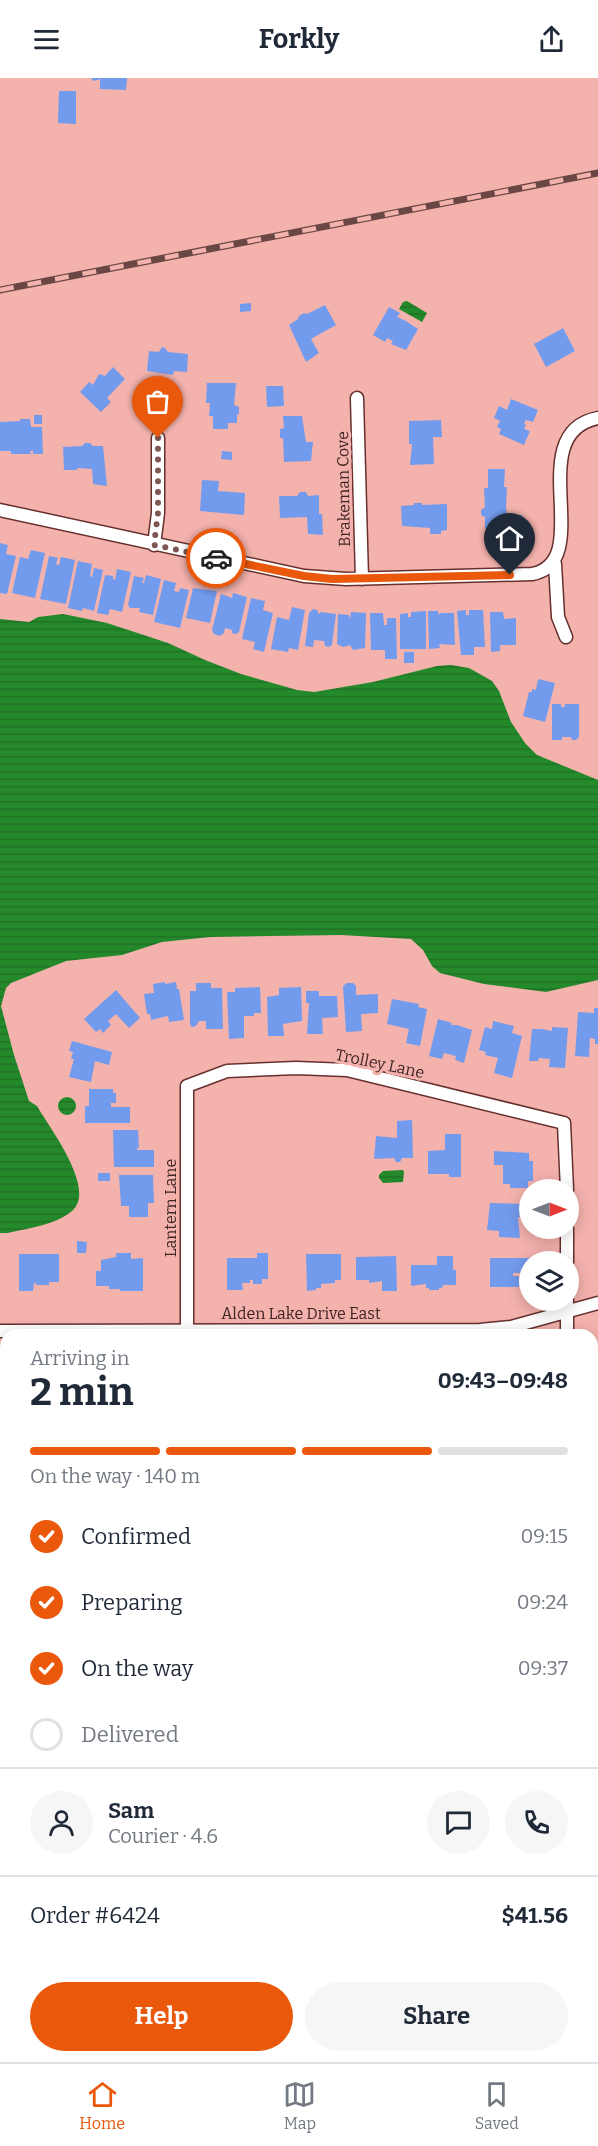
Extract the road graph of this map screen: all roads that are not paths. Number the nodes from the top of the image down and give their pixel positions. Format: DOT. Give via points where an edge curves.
graph roads {
  1 [pos="357,398"];
  2 [pos="598,418"];
  3 [pos="158,438"];
  4 [pos="0,510"];
  5 [pos="154,545"];
  6 [pos="555,564"];
  7 [pos="362,579"];
  8 [pos="566,637"];
  9 [pos="187,1086"];
  10 [pos="567,1179"];
  11 [pos="598,1303"];
  12 [pos="579,1305"];
  13 [pos="556,1311"];
  14 [pos="567,1311"];
  15 [pos="187,1329"];
  16 [pos="567,1329"];
  1 -- 7 [label="street, Brakeman Cove"];
  2 -- 6 [label="street" via="576,427 564,450 563,534"];
  3 -- 5 [label="street"];
  4 -- 5 [label="street"];
  5 -- 7 [label="street" via="304,576"];
  6 -- 7 [label="street" via="532,574"];
  6 -- 8 [label="street" via="558,617"];
  9 -- 10 [label="street, Trolley Lane" via="227,1071 333,1068 564,1123"];
  9 -- 15 [label="street, Lantern Lane"];
  11 -- 12 [label="street, Alden Lake Drive East"];
  13 -- 15 [label="street, Alden Lake Drive East" via="511,1327 487,1329"];
  14 -- 16 [label="street"];
}
